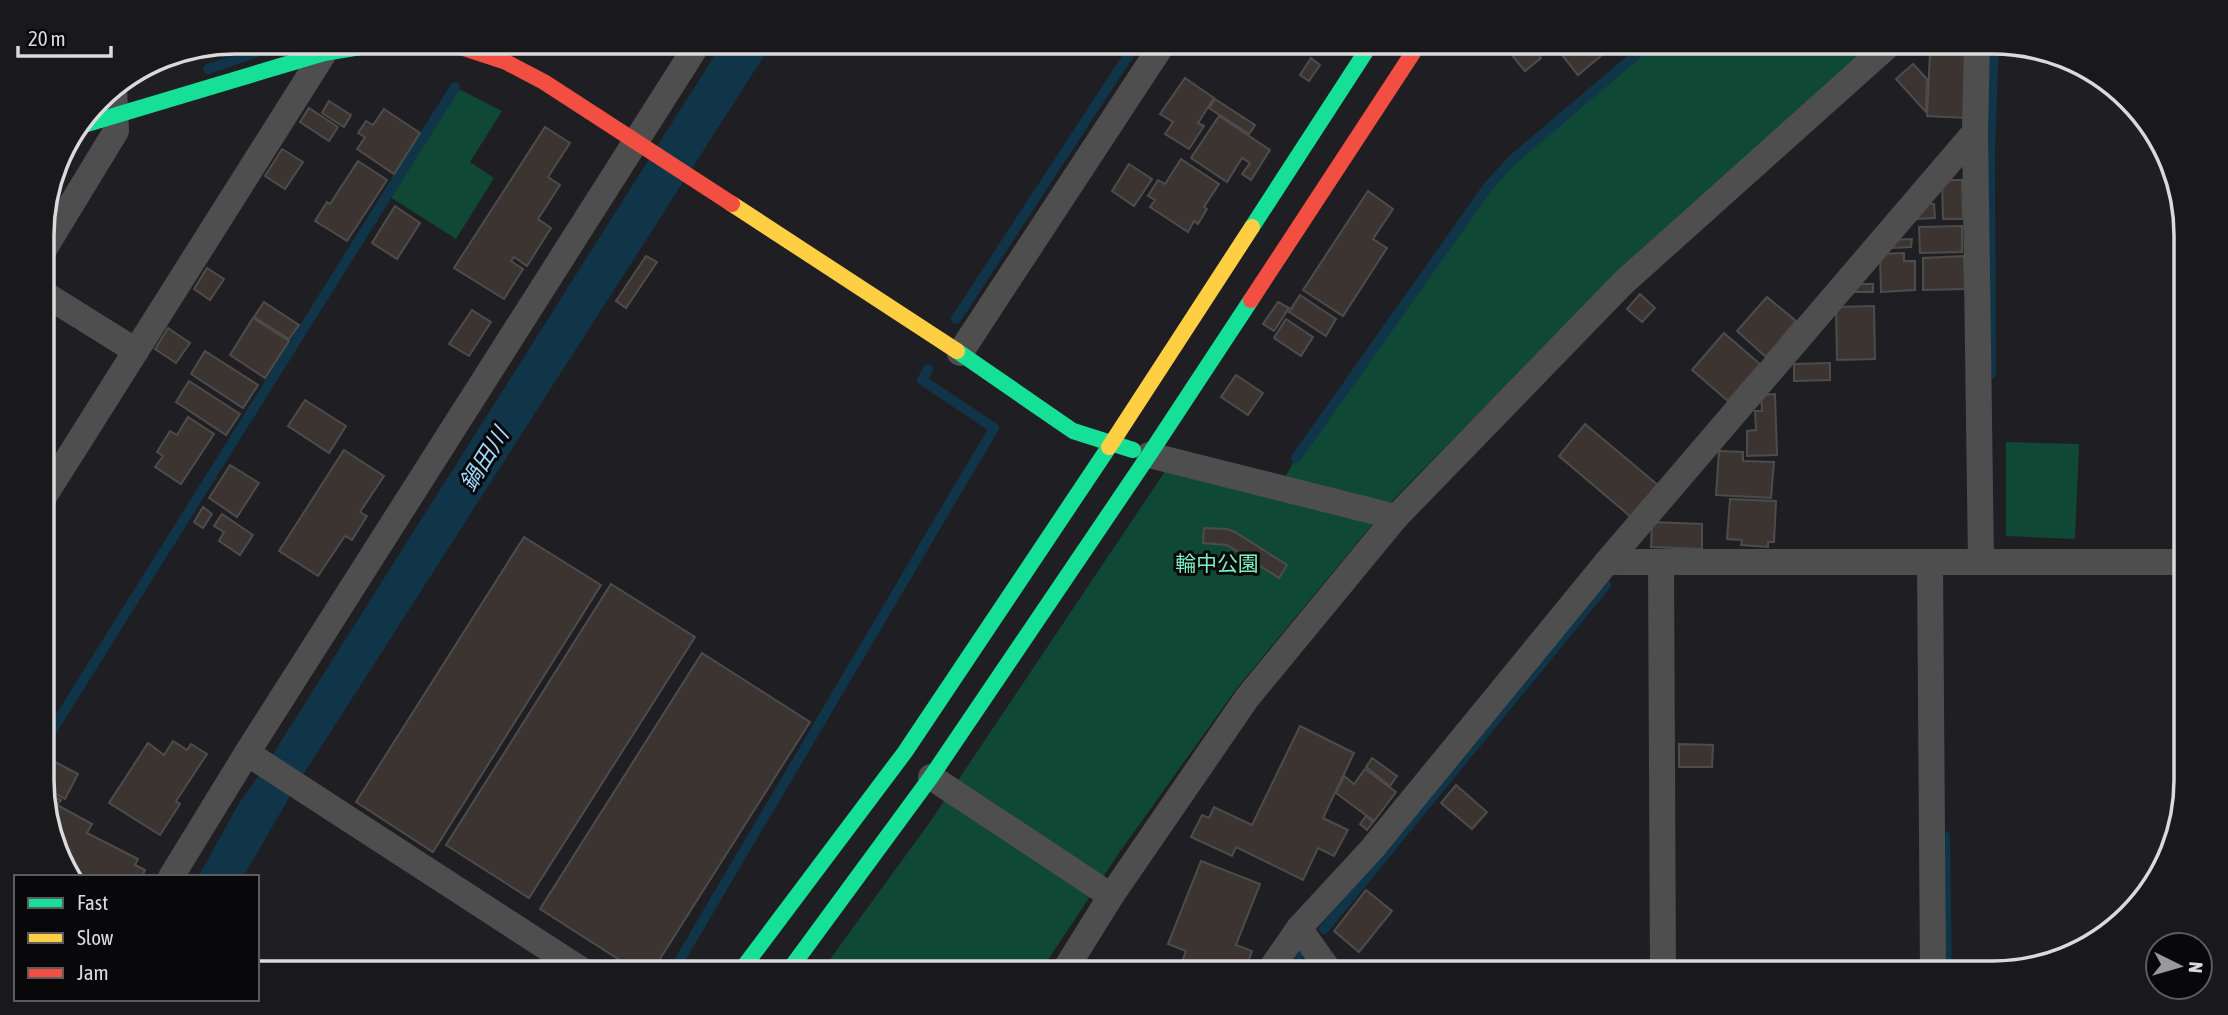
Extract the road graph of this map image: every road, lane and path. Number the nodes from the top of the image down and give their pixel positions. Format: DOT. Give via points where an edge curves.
graph roads {
  1 [pos="321,54"];
  2 [pos="323,54"];
  3 [pos="483,54"];
  4 [pos="691,54"];
  5 [pos="1156,54"];
  6 [pos="1364,54"];
  7 [pos="1412,54"];
  8 [pos="1879,54"];
  9 [pos="1976,54"];
  10 [pos="114,100"];
  11 [pos="115,114"];
  12 [pos="95,121"];
  13 [pos="1975,132"];
  14 [pos="636,141"];
  15 [pos="55,231"];
  16 [pos="55,300"];
  17 [pos="136,351"];
  18 [pos="961,353"];
  19 [pos="1111,444"];
  20 [pos="1149,455"];
  21 [pos="55,480"];
  22 [pos="1396,517"];
  23 [pos="1607,562"];
  24 [pos="1661,562"];
  25 [pos="1930,562"];
  26 [pos="1981,562"];
  27 [pos="2174,562"];
  28 [pos="254,757"];
  29 [pos="931,777"];
  30 [pos="173,875"];
  31 [pos="1111,896"];
  32 [pos="1299,928"];
  33 [pos="1277,960"];
  34 [pos="1322,960"];
  35 [pos="1663,960"];
  36 [pos="1933,960"];
  37 [pos="567,961"];
  38 [pos="747,961"];
  39 [pos="796,961"];
  40 [pos="1071,961"];
  1 -- 11 [label="street"];
  2 -- 17 [label="street"];
  3 -- 14 [label="street" via="525,72"];
  4 -- 14 [label="street"];
  5 -- 18 [label="street"];
  6 -- 19 [label="street"];
  7 -- 20 [label="street"];
  8 -- 22 [label="street" via="1623,283"];
  9 -- 13 [label="street"];
  10 -- 11 [label="street"];
  11 -- 12 [label="street"];
  11 -- 15 [label="street" via="116,131"];
  13 -- 23 [label="street"];
  13 -- 26 [label="street"];
  14 -- 18 [label="street"];
  14 -- 28 [label="street"];
  16 -- 17 [label="street"];
  17 -- 21 [label="street"];
  18 -- 19 [label="street" via="1073,431"];
  19 -- 20 [label="street"];
  19 -- 38 [label="street" via="905,752"];
  20 -- 22 [label="street"];
  20 -- 29 [label="street"];
  22 -- 31 [label="street" via="1247,698"];
  23 -- 24 [label="street"];
  23 -- 32 [label="street" via="1372,849"];
  24 -- 25 [label="street"];
  24 -- 35 [label="street"];
  25 -- 26 [label="street"];
  25 -- 36 [label="street"];
  26 -- 27 [label="street"];
  28 -- 30 [label="street"];
  28 -- 37 [label="street"];
  29 -- 31 [label="street"];
  29 -- 39 [label="street"];
  31 -- 40 [label="street"];
  32 -- 33 [label="street"];
  32 -- 34 [label="street"];
}
